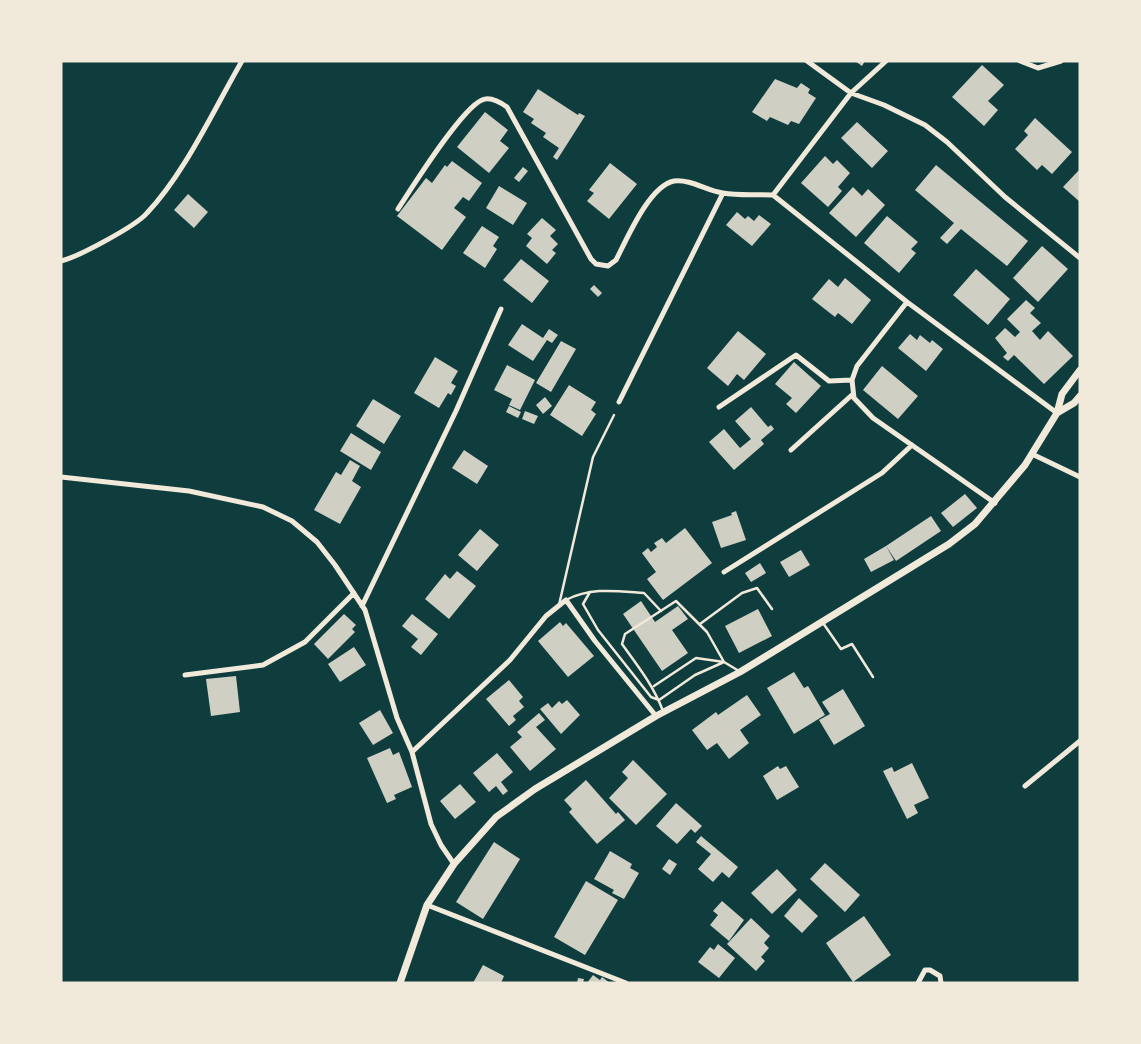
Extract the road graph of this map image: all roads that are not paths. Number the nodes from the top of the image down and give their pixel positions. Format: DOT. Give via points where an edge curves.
graph roads {
  1 [pos="242,61"];
  2 [pos="807,61"];
  3 [pos="886,61"];
  4 [pos="1020,61"];
  5 [pos="1061,61"];
  6 [pos="851,93"];
  7 [pos="723,193"];
  8 [pos="773,195"];
  9 [pos="398,208"];
  10 [pos="1080,258"];
  11 [pos="61,261"];
  12 [pos="907,302"];
  13 [pos="501,309"];
  14 [pos="1080,370"];
  15 [pos="852,380"];
  16 [pos="853,394"];
  17 [pos="1080,396"];
  18 [pos="619,402"];
  19 [pos="718,407"];
  20 [pos="1057,413"];
  21 [pos="614,415"];
  22 [pos="912,445"];
  23 [pos="791,450"];
  24 [pos="1032,454"];
  25 [pos="61,476"];
  26 [pos="1080,477"];
  27 [pos="995,503"];
  28 [pos="724,572"];
  29 [pos="590,592"];
  30 [pos="354,593"];
  31 [pos="566,600"];
  32 [pos="362,606"];
  33 [pos="558,607"];
  34 [pos="772,609"];
  35 [pos="661,611"];
  36 [pos="823,622"];
  37 [pos="700,624"];
  38 [pos="622,644"];
  39 [pos="616,650"];
  40 [pos="724,662"];
  41 [pos="740,672"];
  42 [pos="185,675"];
  43 [pos="873,677"];
  44 [pos="653,687"];
  45 [pos="659,700"];
  46 [pos="664,712"];
  47 [pos="656,716"];
  48 [pos="1080,741"];
  49 [pos="412,752"];
  50 [pos="1025,786"];
  51 [pos="454,864"];
  52 [pos="428,905"];
  53 [pos="400,983"];
  54 [pos="626,983"];
  55 [pos="918,983"];
  56 [pos="942,983"];
  1 -- 11 [label="street" via="178,172 146,215 77,257"];
  2 -- 6 [label="street"];
  3 -- 6 [label="street"];
  4 -- 5 [label="street" via="1038,68"];
  6 -- 8 [label="street"];
  6 -- 10 [label="street" via="925,125 1005,197"];
  7 -- 8 [label="street"];
  7 -- 9 [label="street" via="685,182 673,181 663,186 640,214 616,260 608,266 596,264 507,107 492,99 484,99 474,105 446,139"];
  7 -- 18 [label="street"];
  8 -- 12 [label="street"];
  12 -- 15 [label="street" via="857,366"];
  12 -- 20 [label="street"];
  13 -- 32 [label="street"];
  14 -- 20 [label="street" via="1062,394"];
  15 -- 16 [label="street"];
  15 -- 19 [label="street" via="829,381 796,355"];
  16 -- 22 [label="street" via="872,418"];
  16 -- 23 [label="street"];
  17 -- 20 [label="street"];
  20 -- 24 [label="street"];
  21 -- 33 [label="lane" via="593,457"];
  22 -- 27 [label="street"];
  22 -- 28 [label="street" via="882,473"];
  24 -- 26 [label="street"];
  24 -- 27 [label="street"];
  25 -- 30 [label="street" via="189,491 263,507 292,521 317,542"];
  27 -- 36 [label="street" via="949,544"];
  29 -- 31 [label="lane" via="581,592"];
  29 -- 35 [label="lane" via="644,593"];
  29 -- 39 [label="lane" via="583,604 598,630"];
  30 -- 32 [label="street"];
  30 -- 42 [label="street" via="305,642 263,666"];
  31 -- 33 [label="street"];
  31 -- 47 [label="street"];
  32 -- 49 [label="street" via="397,718"];
  33 -- 49 [label="street" via="546,616 510,660"];
  34 -- 37 [label="lane" via="758,588 742,593"];
  35 -- 37 [label="lane" via="676,601"];
  35 -- 38 [label="lane" via="625,634"];
  36 -- 41 [label="street"];
  36 -- 43 [label="lane" via="842,649 852,644"];
  37 -- 40 [label="lane"];
  38 -- 39 [label="lane"];
  38 -- 44 [label="lane"];
  39 -- 45 [label="lane" via="651,697"];
  40 -- 41 [label="lane"];
  40 -- 44 [label="lane" via="696,658"];
  40 -- 45 [label="lane" via="695,675"];
  41 -- 46 [label="street"];
  44 -- 45 [label="lane"];
  45 -- 46 [label="lane"];
  46 -- 47 [label="street"];
  47 -- 51 [label="street" via="535,789 496,817"];
  48 -- 50 [label="street"];
  49 -- 51 [label="street" via="431,824"];
  51 -- 52 [label="street"];
  52 -- 53 [label="street"];
  52 -- 54 [label="street"];
  55 -- 56 [label="street" via="925,970 930,970 940,976"];
}
